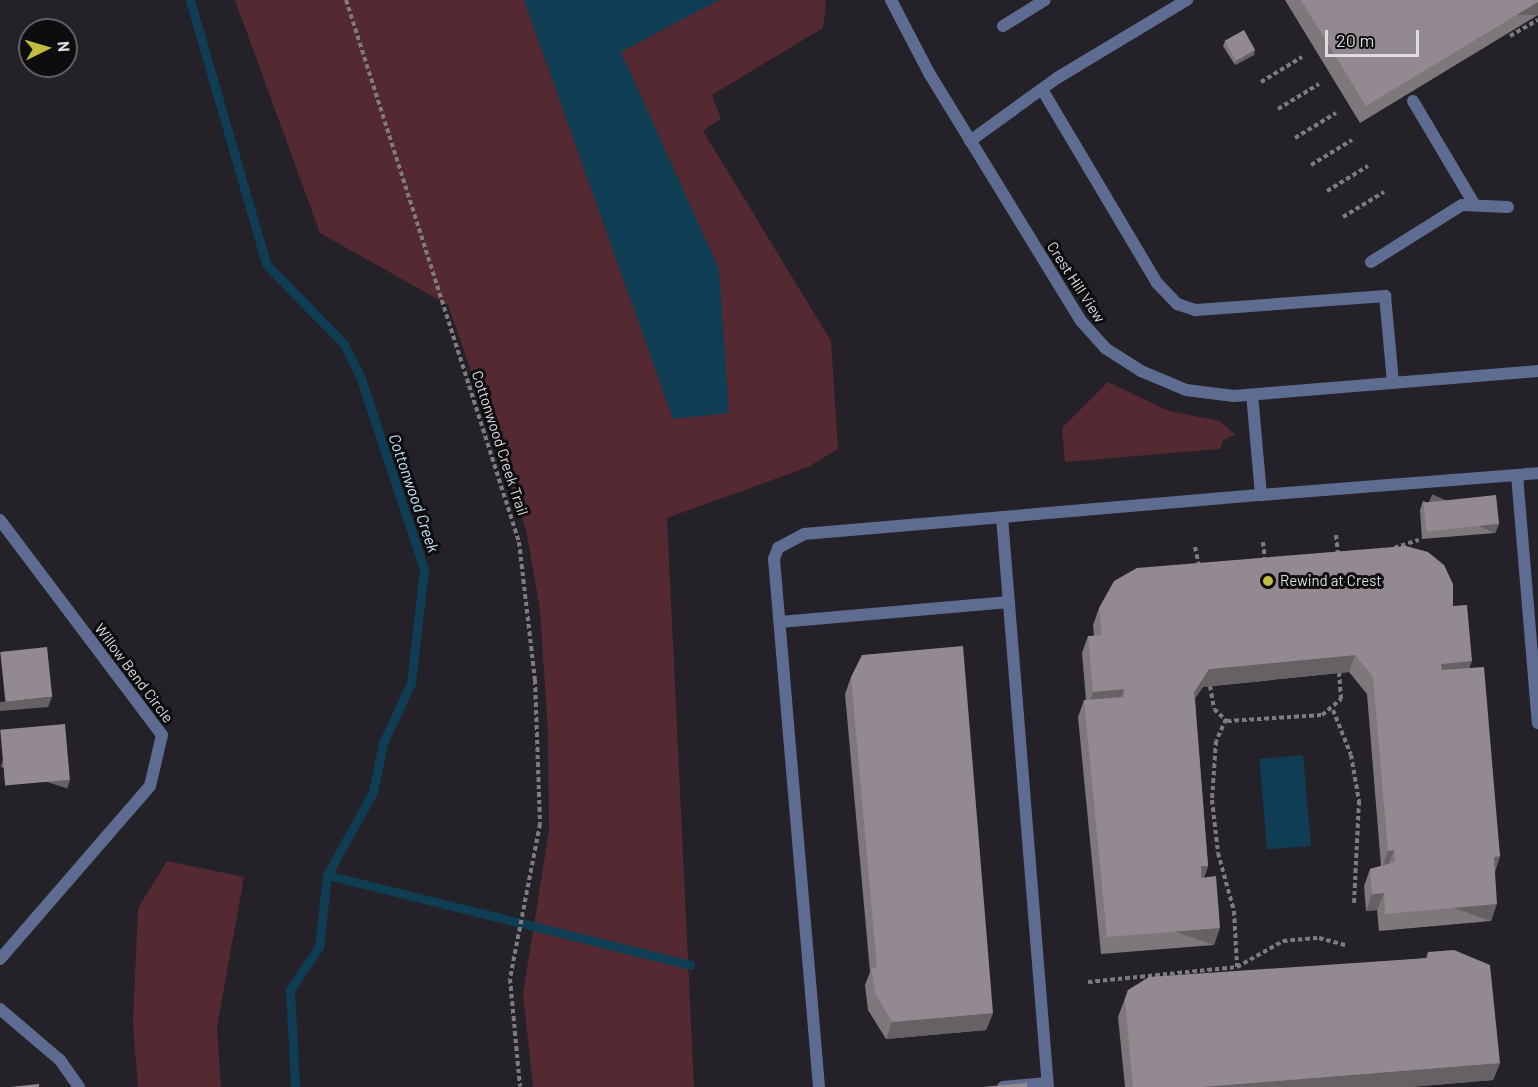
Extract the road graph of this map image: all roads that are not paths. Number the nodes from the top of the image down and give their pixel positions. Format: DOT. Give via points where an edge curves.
graph roads {
  1 [pos="891,0"];
  2 [pos="1045,0"];
  3 [pos="1187,0"];
  4 [pos="1003,26"];
  5 [pos="1043,91"];
  6 [pos="1413,101"];
  7 [pos="970,141"];
  8 [pos="1473,202"];
  9 [pos="1508,207"];
  10 [pos="1371,262"];
  11 [pos="1538,371"];
  12 [pos="1393,383"];
  13 [pos="1252,395"];
  14 [pos="1538,473"];
  15 [pos="1517,475"];
  16 [pos="1261,495"];
  17 [pos="1002,517"];
  18 [pos="0,520"];
  19 [pos="1538,560"];
  20 [pos="1524,561"];
  21 [pos="1009,602"];
  22 [pos="780,622"];
  23 [pos="1538,723"];
  24 [pos="0,959"];
  25 [pos="0,1009"];
  26 [pos="1048,1085"];
  27 [pos="79,1087"];
  28 [pos="819,1087"];
  29 [pos="1003,1087"];
  1 -- 7 [label="street, Crest Hill View"];
  2 -- 4 [label="street"];
  3 -- 5 [label="street"];
  5 -- 7 [label="street"];
  5 -- 12 [label="street" via="1157,283 1177,304 1196,310 1385,296"];
  6 -- 8 [label="street"];
  7 -- 13 [label="street, Crest Hill View" via="1081,321 1105,348 1178,387 1221,396"];
  8 -- 9 [label="street"];
  8 -- 10 [label="street"];
  11 -- 12 [label="street, Crest Hill View"];
  12 -- 13 [label="street, Crest Hill View"];
  13 -- 16 [label="street"];
  14 -- 15 [label="street"];
  15 -- 16 [label="street"];
  15 -- 20 [label="street"];
  16 -- 17 [label="street"];
  17 -- 21 [label="street"];
  17 -- 22 [label="street" via="791,538 774,559"];
  18 -- 24 [label="street, Willow Bend Circle" via="162,735 150,786"];
  19 -- 20 [label="street"];
  20 -- 23 [label="street"];
  21 -- 22 [label="street"];
  21 -- 26 [label="street"];
  22 -- 28 [label="street"];
  25 -- 27 [label="street" via="60,1060"];
  26 -- 29 [label="street"];
}
